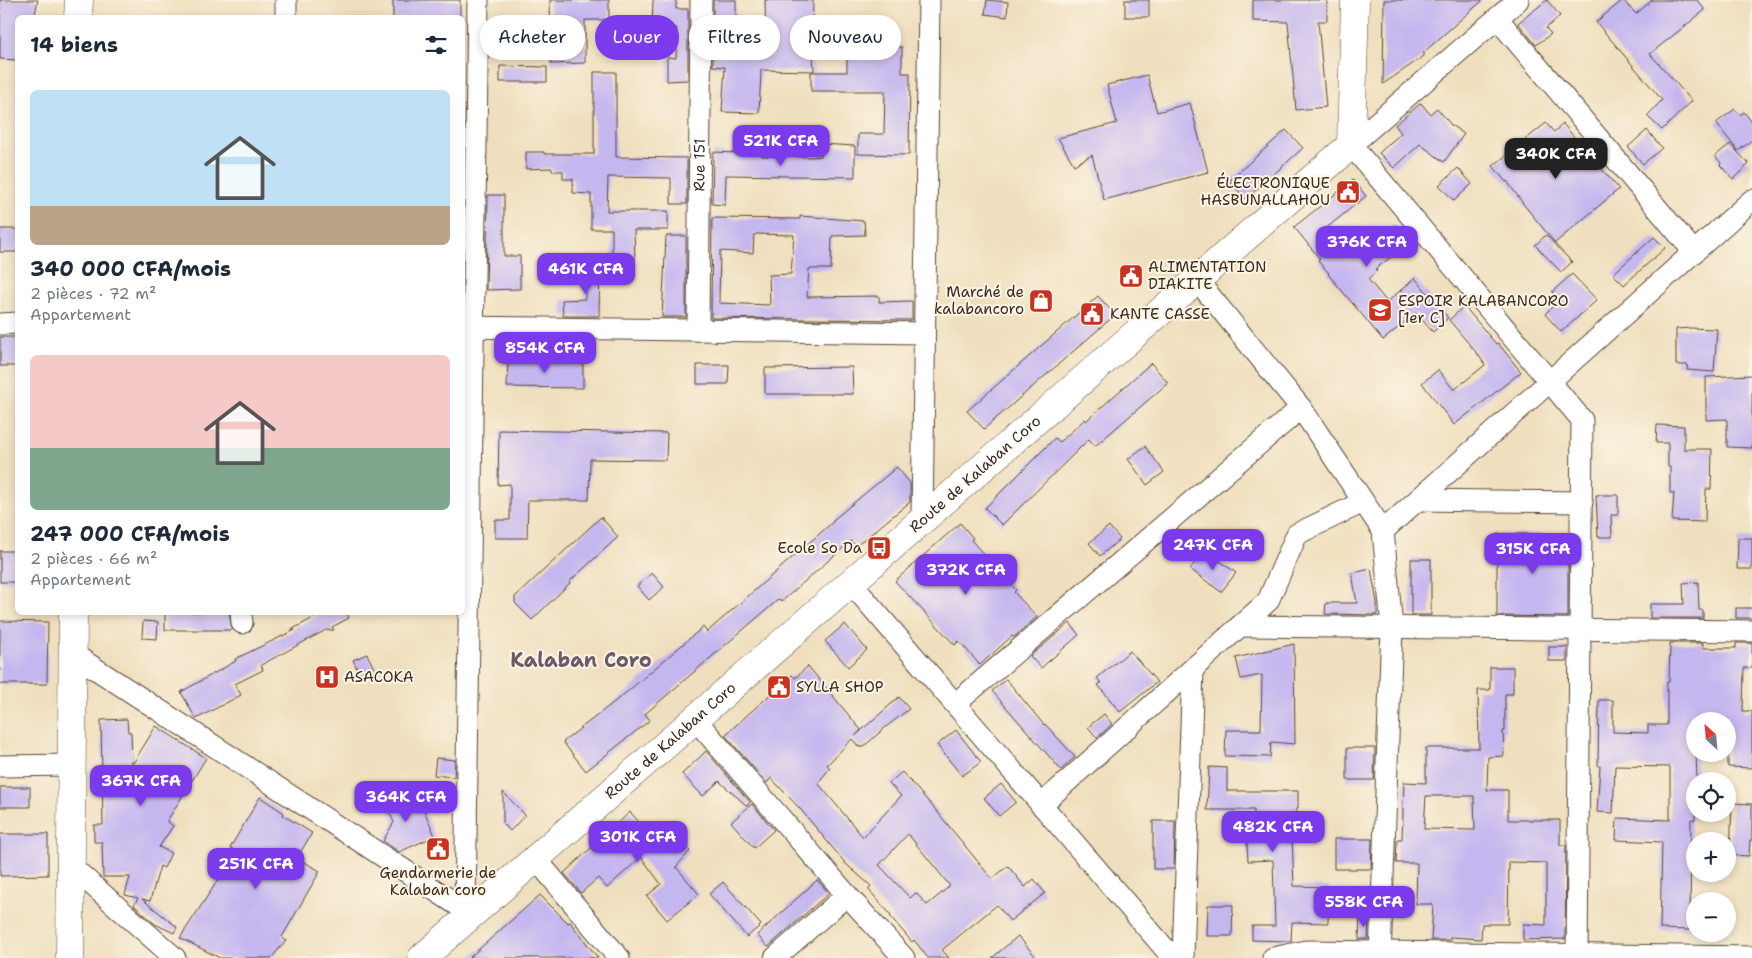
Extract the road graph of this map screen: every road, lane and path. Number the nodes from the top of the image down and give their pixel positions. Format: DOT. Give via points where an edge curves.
graph roads {
  1 [pos="79,0"];
  2 [pos="286,0"];
  3 [pos="478,0"];
  4 [pos="701,0"];
  5 [pos="929,0"];
  6 [pos="1355,0"];
  7 [pos="1518,0"];
  8 [pos="78,15"];
  9 [pos="286,15"];
  10 [pos="1497,18"];
  11 [pos="1351,145"];
  12 [pos="1747,208"];
  13 [pos="1694,252"];
  14 [pos="1197,280"];
  15 [pos="0,324"];
  16 [pos="15,324"];
  17 [pos="468,327"];
  18 [pos="698,330"];
  19 [pos="924,333"];
  20 [pos="1550,381"];
  21 [pos="1301,408"];
  22 [pos="1418,500"];
  23 [pos="1363,502"];
  24 [pos="1582,502"];
  25 [pos="922,521"];
  26 [pos="1383,531"];
  27 [pos="851,583"];
  28 [pos="73,615"];
  29 [pos="1240,626"];
  30 [pos="1392,627"];
  31 [pos="1580,629"];
  32 [pos="1752,631"];
  33 [pos="73,654"];
  34 [pos="1192,669"];
  35 [pos="955,704"];
  36 [pos="696,719"];
  37 [pos="72,765"];
  38 [pos="0,766"];
  39 [pos="1041,804"];
  40 [pos="536,859"];
  41 [pos="71,866"];
  42 [pos="847,895"];
  43 [pos="469,912"];
  44 [pos="1380,955"];
  45 [pos="1577,956"];
  46 [pos="1752,957"];
  47 [pos="70,958"];
  48 [pos="175,958"];
  49 [pos="422,958"];
  50 [pos="619,958"];
  51 [pos="775,958"];
  52 [pos="904,958"];
  53 [pos="1173,958"];
  54 [pos="1183,958"];
  55 [pos="1273,958"];
  1 -- 8 [label="main road"];
  2 -- 9 [label="street"];
  3 -- 17 [label="street"];
  4 -- 18 [label="street, Rue 151"];
  5 -- 19 [label="street"];
  6 -- 11 [label="main road"];
  7 -- 10 [label="street"];
  10 -- 11 [label="street"];
  10 -- 13 [label="street"];
  11 -- 14 [label="main road, Route de Kalaban Coro"];
  11 -- 20 [label="street"];
  12 -- 13 [label="street"];
  13 -- 20 [label="street"];
  14 -- 21 [label="street"];
  14 -- 25 [label="main road, Route de Kalaban Coro"];
  15 -- 16 [label="street"];
  17 -- 18 [label="street"];
  17 -- 43 [label="street"];
  18 -- 19 [label="street"];
  19 -- 25 [label="street"];
  20 -- 22 [label="street"];
  20 -- 24 [label="street" via="1582,420"];
  21 -- 23 [label="street"];
  21 -- 35 [label="street"];
  22 -- 24 [label="street"];
  22 -- 26 [label="street"];
  23 -- 26 [label="street"];
  23 -- 29 [label="street" via="1297,534 1268,601"];
  24 -- 31 [label="street"];
  25 -- 27 [label="main road, Route de Kalaban Coro"];
  26 -- 30 [label="street"];
  27 -- 35 [label="street"];
  27 -- 36 [label="main road, Route de Kalaban Coro"];
  28 -- 33 [label="main road"];
  29 -- 30 [label="street"];
  29 -- 34 [label="street"];
  30 -- 31 [label="street"];
  30 -- 44 [label="street"];
  31 -- 32 [label="street"];
  31 -- 45 [label="street"];
  33 -- 37 [label="main road"];
  33 -- 43 [label="street"];
  34 -- 39 [label="street"];
  34 -- 54 [label="street"];
  35 -- 39 [label="street"];
  36 -- 40 [label="main road, Route de Kalaban Coro"];
  36 -- 42 [label="street"];
  37 -- 38 [label="street"];
  37 -- 41 [label="main road"];
  39 -- 53 [label="street"];
  40 -- 43 [label="main road, Route de Kalaban Coro"];
  40 -- 50 [label="street"];
  41 -- 47 [label="main road"];
  41 -- 48 [label="street"];
  42 -- 51 [label="street"];
  42 -- 52 [label="street"];
  43 -- 49 [label="main road, Route de Kalaban Coro"];
  44 -- 45 [label="street"];
  44 -- 55 [label="street" via="1306,951"];
  45 -- 46 [label="street"];
}
